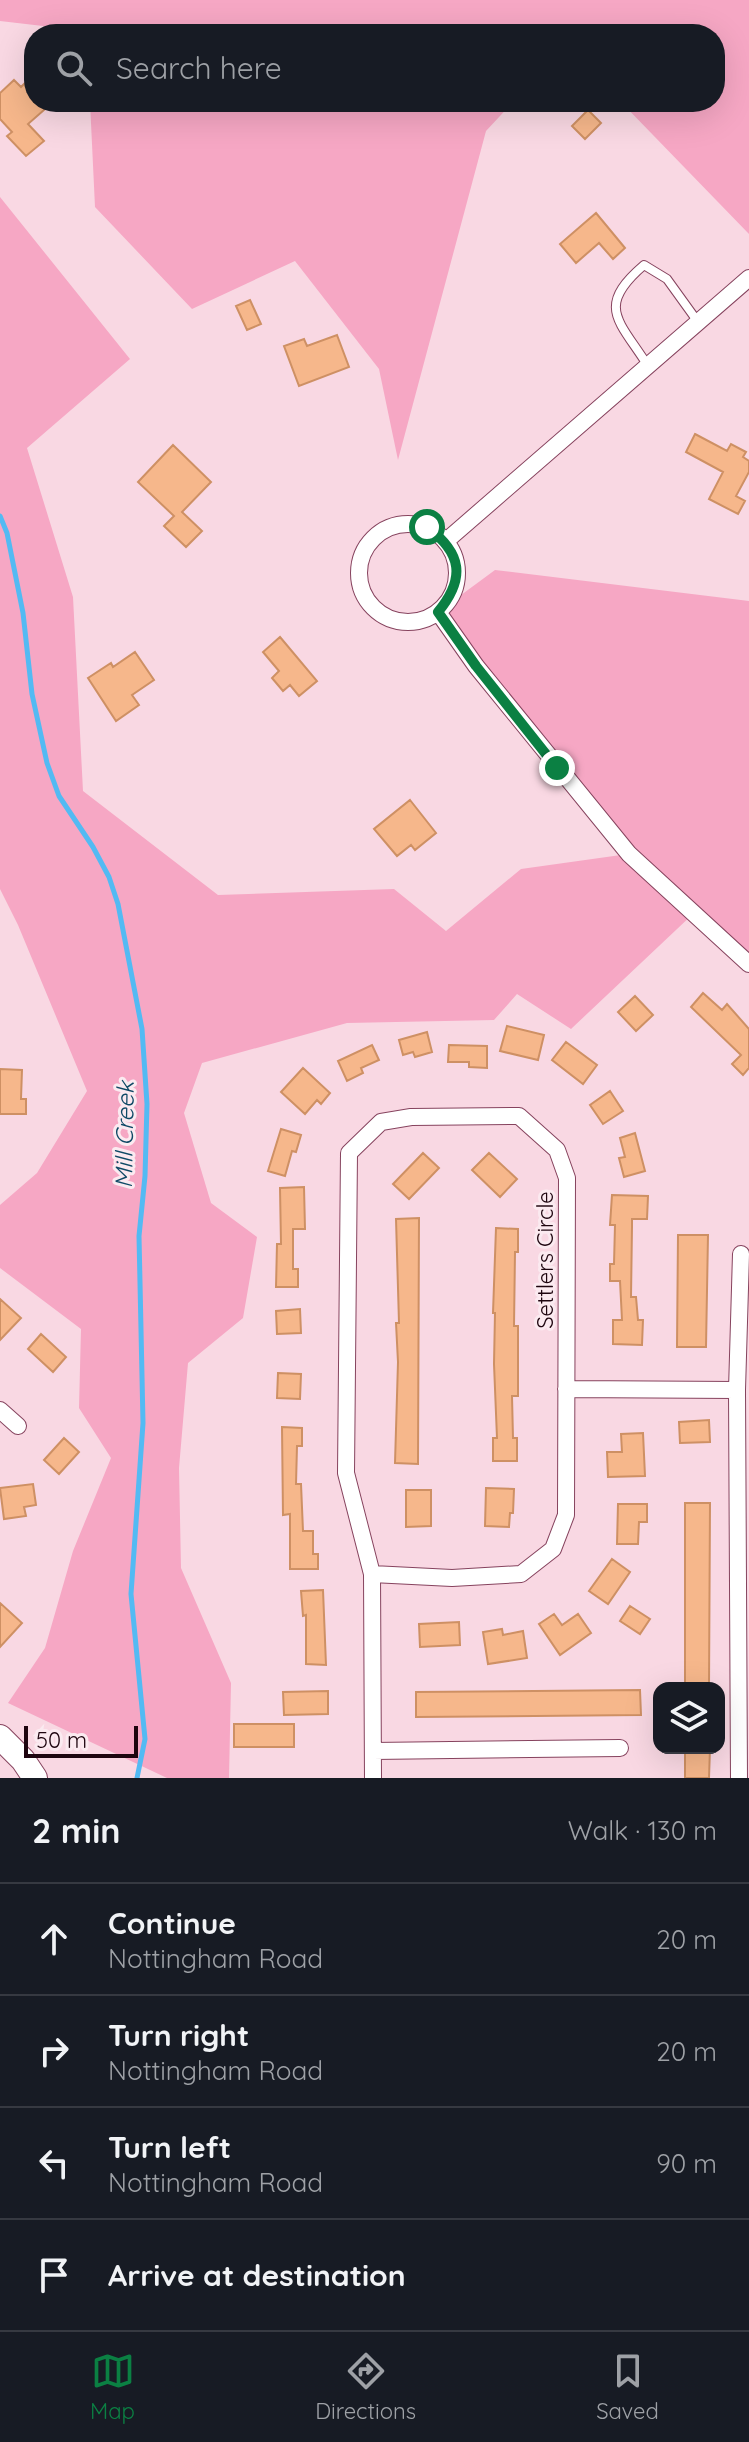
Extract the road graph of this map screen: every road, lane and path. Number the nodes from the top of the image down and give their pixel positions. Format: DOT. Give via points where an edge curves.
graph roads {
  1 [pos="749,278"];
  2 [pos="698,322"];
  3 [pos="648,366"];
  4 [pos="446,541"];
  5 [pos="438,612"];
  6 [pos="749,964"];
  7 [pos="741,1254"];
  8 [pos="566,1389"];
  9 [pos="737,1390"];
  10 [pos="0,1410"];
  11 [pos="18,1426"];
  12 [pos="372,1574"];
  13 [pos="0,1737"];
  14 [pos="620,1748"];
  15 [pos="373,1751"];
  16 [pos="35,1778"];
  17 [pos="373,1778"];
  18 [pos="739,1778"];
  1 -- 2 [label="street"];
  2 -- 3 [label="street"];
  2 -- 3 [label="lane" via="667,279 644,265 623,282 615,300 618,319"];
  3 -- 4 [label="street"];
  4 -- 5 [label="street" via="456,562 452,595"];
  4 -- 5 [label="street" via="427,527 409,523 385,529 365,547 358,571 365,598 383,616 411,622"];
  5 -- 6 [label="street" via="629,854"];
  7 -- 9 [label="street"];
  8 -- 9 [label="street"];
  8 -- 12 [label="street, Settlers Circle" via="566,1515 553,1549 521,1574"];
  8 -- 12 [label="street, Settlers Circle" via="567,1178 557,1150 519,1116 381,1122 349,1153 346,1473"];
  9 -- 18 [label="street"];
  10 -- 11 [label="street"];
  12 -- 15 [label="street, Settlers Circle"];
  13 -- 16 [label="street"];
  14 -- 15 [label="street"];
  15 -- 17 [label="street, Settlers Circle"];
}
